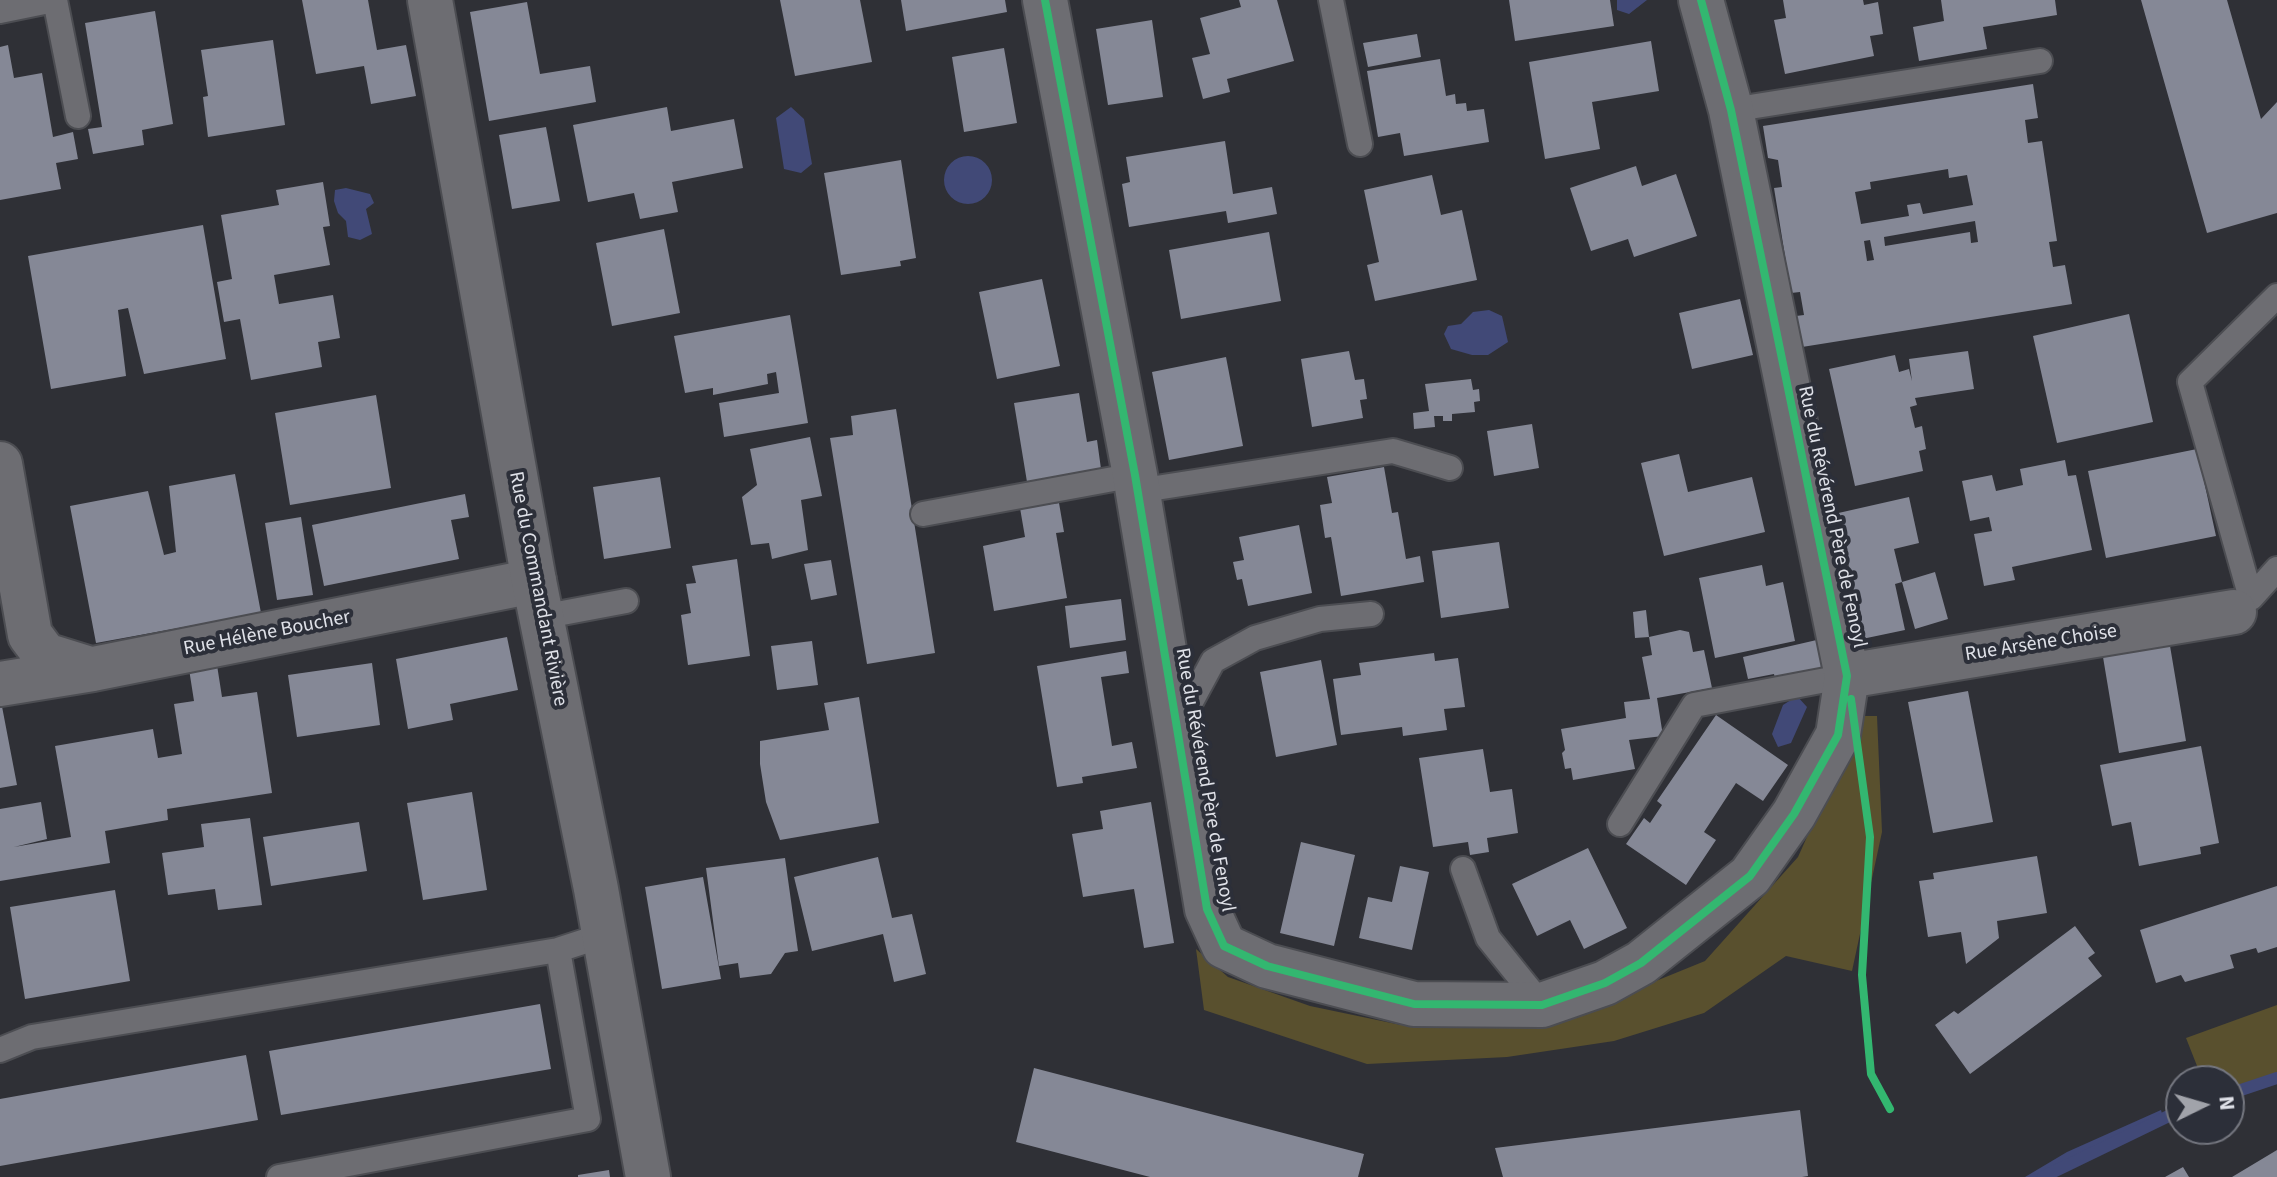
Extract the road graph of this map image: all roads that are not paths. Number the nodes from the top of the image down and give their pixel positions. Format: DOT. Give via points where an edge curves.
graph roads {
  1 [pos="54,0"];
  2 [pos="430,0"];
  3 [pos="1045,0"];
  4 [pos="1331,0"];
  5 [pos="1701,0"];
  6 [pos="0,11"];
  7 [pos="2040,61"];
  8 [pos="1731,110"];
  9 [pos="78,116"];
  10 [pos="1360,144"];
  11 [pos="2277,296"];
  12 [pos="0,464"];
  13 [pos="1450,468"];
  14 [pos="1136,483"];
  15 [pos="923,514"];
  16 [pos="2277,569"];
  17 [pos="538,599"];
  18 [pos="626,601"];
  19 [pos="2234,612"];
  20 [pos="1371,614"];
  21 [pos="93,669"];
  22 [pos="1847,676"];
  23 [pos="0,684"];
  24 [pos="1177,728"];
  25 [pos="1620,824"];
  26 [pos="1463,869"];
  27 [pos="604,935"];
  28 [pos="558,950"];
  29 [pos="1542,1005"];
  30 [pos="0,1050"];
  31 [pos="279,1177"];
  32 [pos="648,1177"];
  1 -- 6 [label="lane"];
  1 -- 9 [label="lane"];
  2 -- 17 [label="street, Rue du Commandant Rivière"];
  3 -- 14 [label="street, Rue du Révérend Père de Fenoyl"];
  4 -- 10 [label="lane"];
  5 -- 8 [label="street, Rue du Révérend Père de Fenoyl"];
  7 -- 8 [label="lane"];
  8 -- 22 [label="street, Rue du Révérend Père de Fenoyl"];
  11 -- 16 [label="lane" via="2190,382 2251,598"];
  12 -- 21 [label="street" via="30,635 45,655"];
  13 -- 14 [label="lane" via="1393,451"];
  14 -- 15 [label="lane"];
  14 -- 24 [label="street, Rue du Révérend Père de Fenoyl"];
  17 -- 18 [label="lane"];
  17 -- 21 [label="street, Rue Hélène Boucher"];
  17 -- 27 [label="street, Rue du Commandant Rivière"];
  19 -- 22 [label="street, Rue Arsène Choise"];
  20 -- 24 [label="lane" via="1320,619 1255,638 1213,661"];
  21 -- 23 [label="street, Rue Hélène Boucher"];
  22 -- 25 [label="lane" via="1694,705"];
  22 -- 29 [label="street, Rue du Révérend Père de Fenoyl" via="1838,735 1794,814 1750,876 1641,963 1605,983"];
  24 -- 29 [label="street, Rue du Révérend Père de Fenoyl" via="1207,909 1224,946 1267,966 1414,1004"];
  26 -- 29 [label="lane" via="1488,938"];
  27 -- 28 [label="lane"];
  27 -- 32 [label="street, Rue du Commandant Rivière"];
  28 -- 30 [label="lane" via="32,1037"];
  28 -- 31 [label="lane" via="588,1119"];
}
